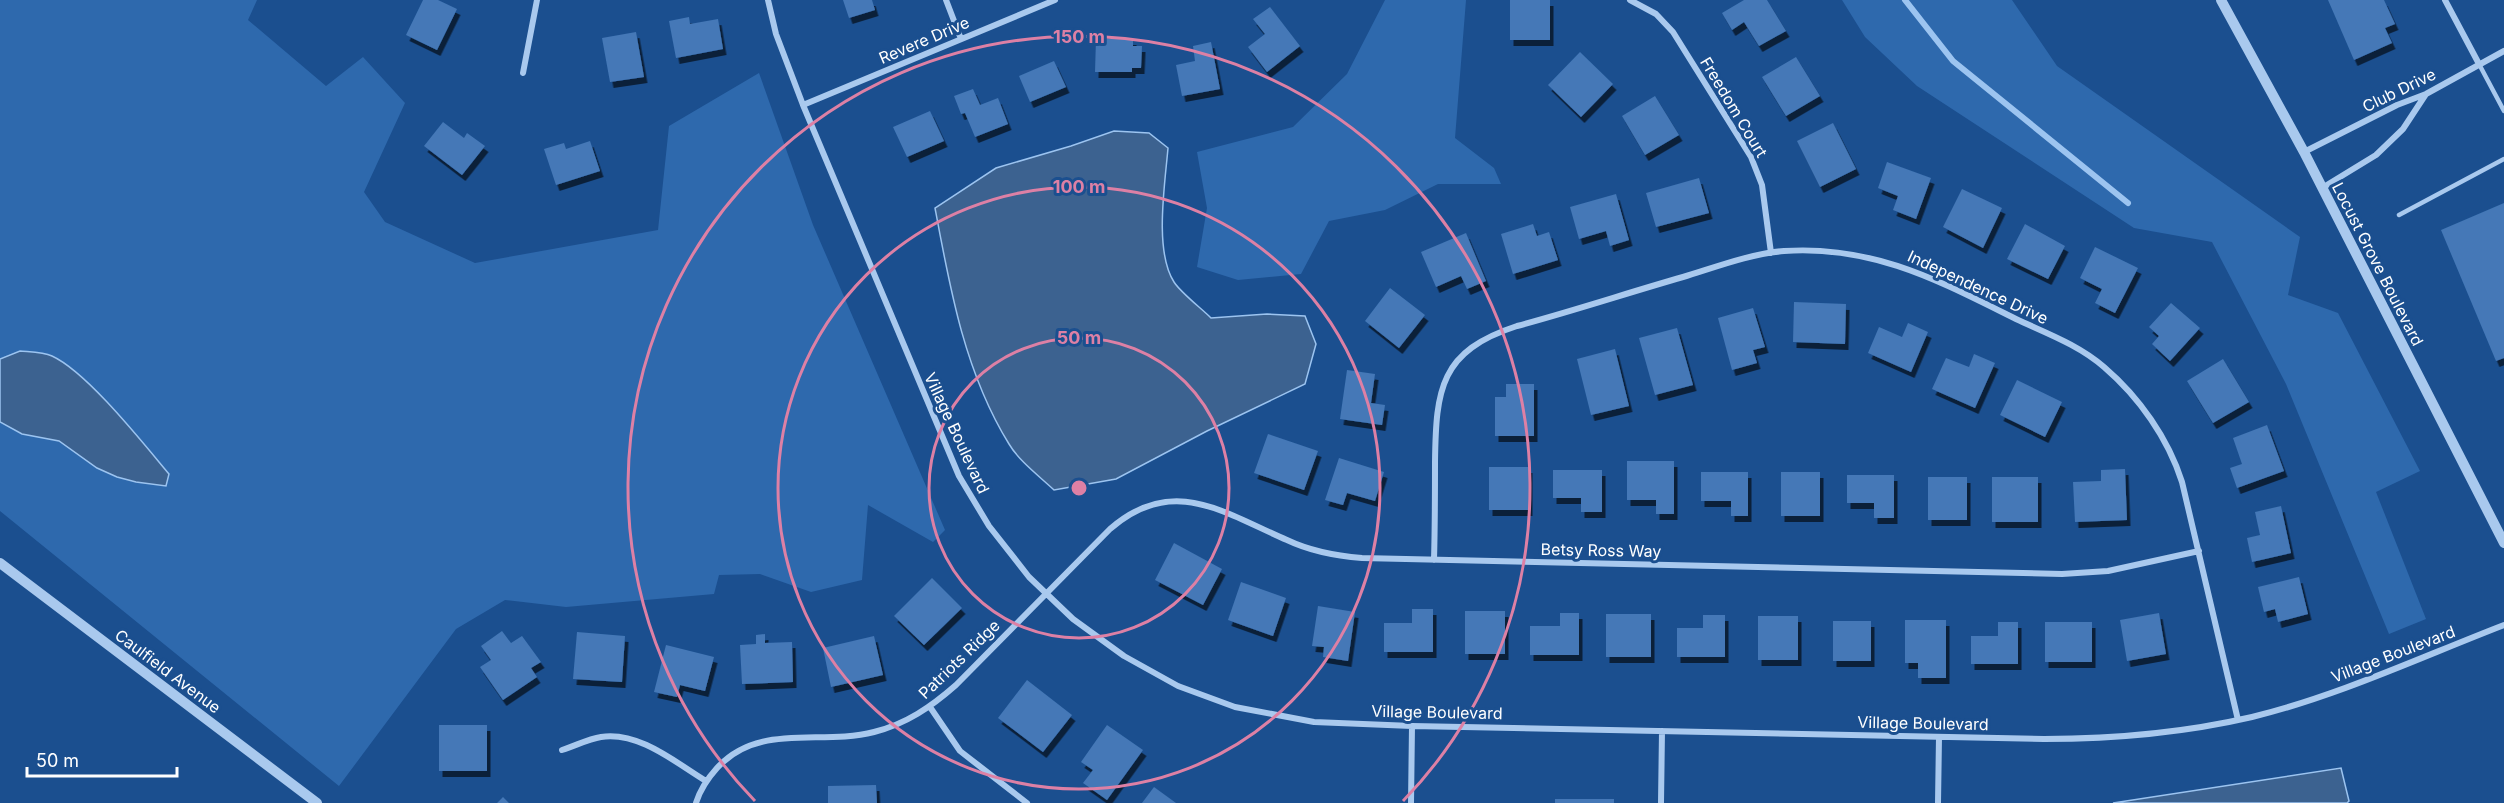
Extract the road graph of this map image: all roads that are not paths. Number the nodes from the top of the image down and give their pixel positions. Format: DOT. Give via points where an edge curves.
graph roads {
  1 [pos="537,0"];
  2 [pos="768,0"];
  3 [pos="946,0"];
  4 [pos="1055,0"];
  5 [pos="1630,0"];
  6 [pos="2221,0"];
  7 [pos="2445,0"];
  8 [pos="961,39"];
  9 [pos="2504,51"];
  10 [pos="2479,64"];
  11 [pos="524,73"];
  12 [pos="2426,94"];
  13 [pos="803,105"];
  14 [pos="2504,111"];
  15 [pos="2304,152"];
  16 [pos="2504,159"];
  17 [pos="2322,188"];
  18 [pos="2399,215"];
  19 [pos="1771,252"];
  20 [pos="2504,543"];
  21 [pos="2199,551"];
  22 [pos="1434,560"];
  23 [pos="0,563"];
  24 [pos="1044,593"];
  25 [pos="2504,625"];
  26 [pos="930,707"];
  27 [pos="2238,720"];
  28 [pos="1412,726"];
  29 [pos="1662,731"];
  30 [pos="1940,737"];
  31 [pos="562,750"];
  32 [pos="706,781"];
  33 [pos="317,803"];
  34 [pos="696,803"];
  35 [pos="1028,803"];
  36 [pos="1411,803"];
  37 [pos="1661,803"];
  38 [pos="1938,803"];
  1 -- 11 [label="street"];
  2 -- 13 [label="street, Village Boulevard" via="776,34"];
  3 -- 8 [label="street"];
  4 -- 8 [label="street, Revere Drive"];
  5 -- 19 [label="street, Freedom Court" via="1656,14 1673,32 1751,157 1762,185"];
  6 -- 15 [label="street, Locust Grove Boulevard"];
  7 -- 10 [label="street"];
  8 -- 13 [label="street, Revere Drive"];
  9 -- 10 [label="street, Club Drive"];
  10 -- 12 [label="street, Club Drive"];
  10 -- 14 [label="lane"];
  12 -- 15 [label="street, Club Drive"];
  12 -- 17 [label="street" via="2403,129 2376,155"];
  13 -- 24 [label="street, Village Boulevard" via="959,476 989,526"];
  15 -- 17 [label="street, Locust Grove Boulevard"];
  16 -- 18 [label="lane"];
  17 -- 20 [label="street, Locust Grove Boulevard"];
  19 -- 21 [label="street, Independence Drive" via="1843,253 1909,268 2090,356 2125,387 2168,446 2182,482"];
  19 -- 22 [label="street, Independence Drive" via="1511,328 1470,348 1448,374 1438,401"];
  21 -- 22 [label="street, Betsy Ross Way" via="2108,571 2062,574"];
  21 -- 27 [label="street, Independence Drive"];
  22 -- 24 [label="street, Betsy Ross Way" via="1362,558 1323,552 1215,507 1199,502 1174,502 1137,510 1118,522"];
  23 -- 33 [label="street, Caulfield Avenue"];
  24 -- 26 [label="street, Patriots Ridge"];
  24 -- 28 [label="street, Village Boulevard" via="1124,656 1178,686 1234,707 1314,722"];
  25 -- 27 [label="street, Village Boulevard" via="2330,693"];
  26 -- 32 [label="street, Patriots Ridge" via="894,726 863,735 776,738 751,744 730,755"];
  26 -- 35 [label="street" via="960,751"];
  27 -- 30 [label="street, Village Boulevard" via="2118,737"];
  28 -- 29 [label="street, Village Boulevard"];
  28 -- 36 [label="street"];
  29 -- 30 [label="street, Village Boulevard"];
  29 -- 37 [label="street"];
  30 -- 38 [label="street"];
  31 -- 32 [label="street" via="603,737 628,738 651,747"];
  32 -- 34 [label="street, Patriots Ridge"];
}
